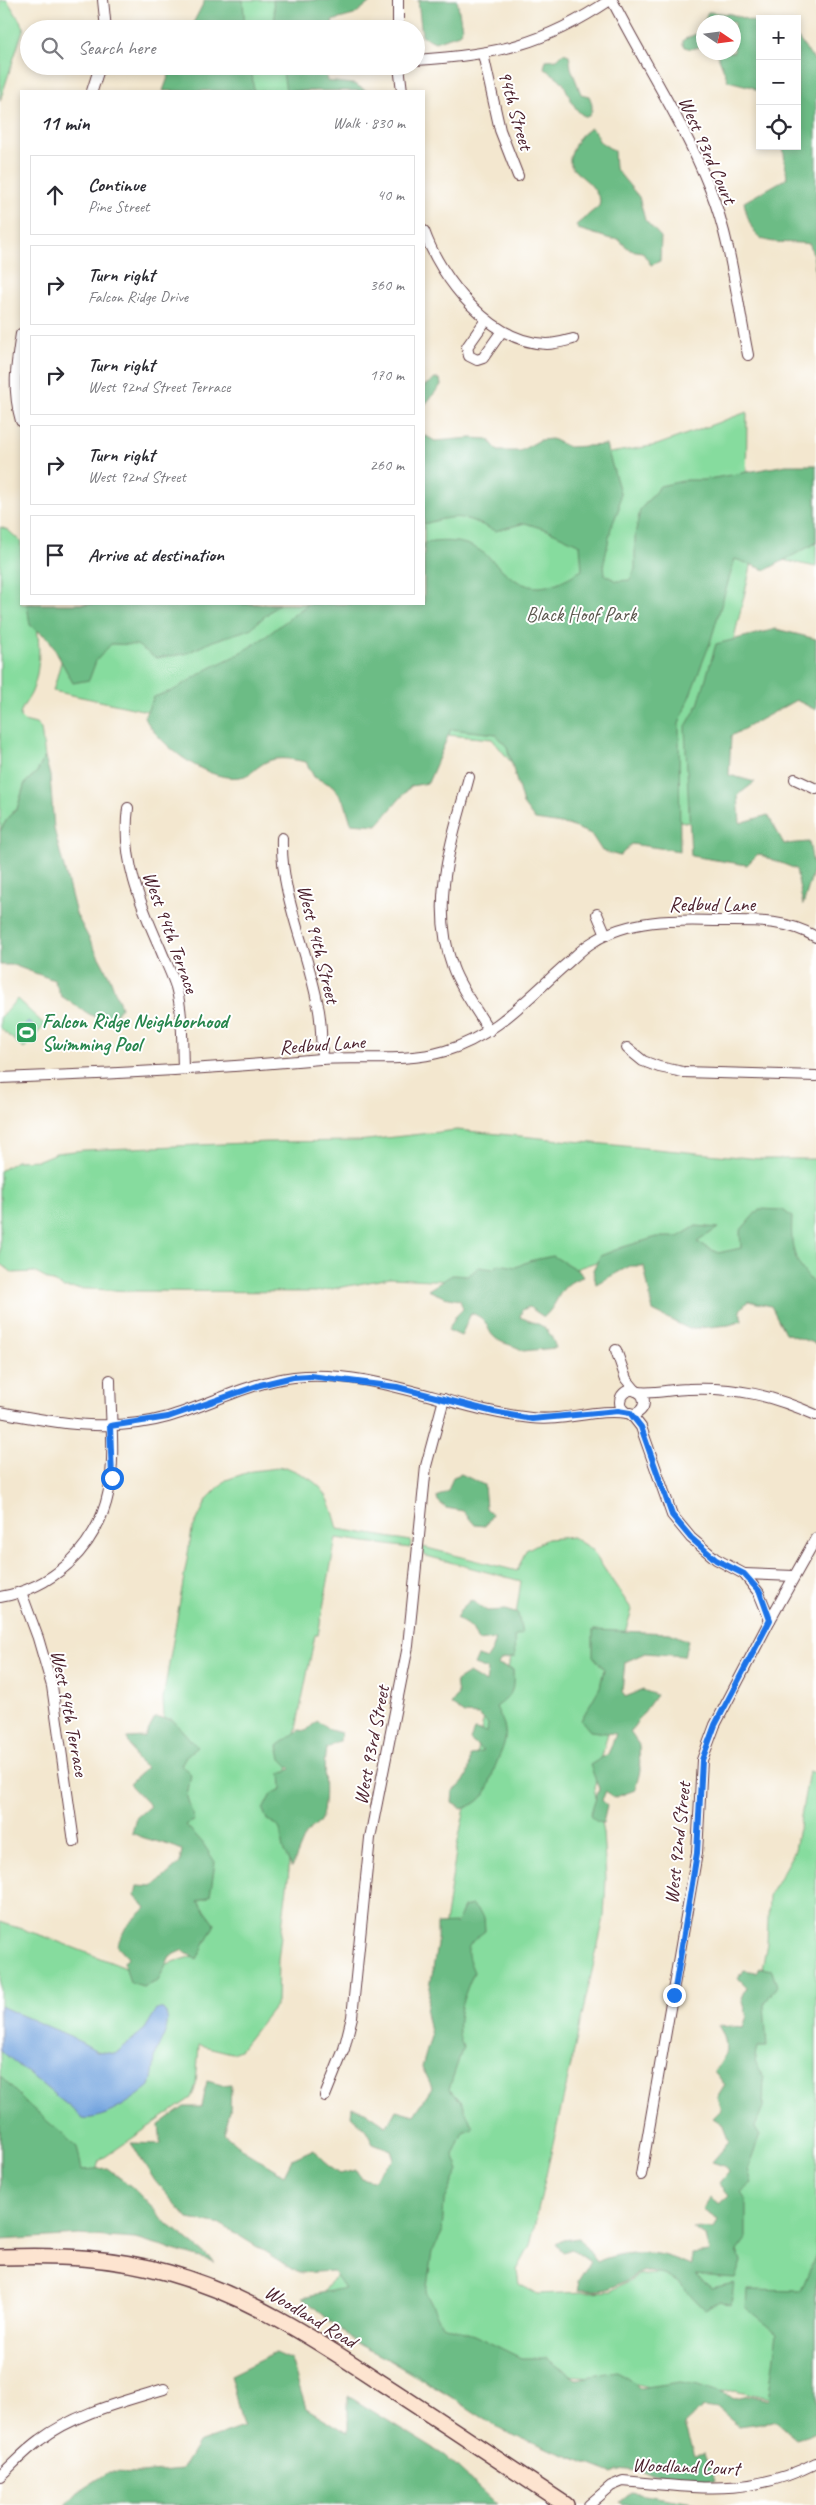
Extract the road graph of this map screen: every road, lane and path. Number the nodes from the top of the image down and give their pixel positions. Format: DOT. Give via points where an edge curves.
graph roads {
  1 [pos="103,0"];
  2 [pos="398,0"];
  3 [pos="611,0"];
  4 [pos="105,20"];
  5 [pos="398,20"];
  6 [pos="483,54"];
  7 [pos="425,59"];
  8 [pos="97,75"];
  9 [pos="400,75"];
  10 [pos="92,90"];
  11 [pos="402,90"];
  12 [pos="518,176"];
  13 [pos="425,233"];
  14 [pos="486,320"];
  15 [pos="502,331"];
  16 [pos="573,339"];
  17 [pos="20,340"];
  18 [pos="748,355"];
  19 [pos="20,418"];
  20 [pos="469,776"];
  21 [pos="796,779"];
  22 [pos="816,789"];
  23 [pos="128,808"];
  24 [pos="282,838"];
  25 [pos="597,914"];
  26 [pos="606,935"];
  27 [pos="816,936"];
  28 [pos="489,1031"];
  29 [pos="627,1048"];
  30 [pos="322,1059"];
  31 [pos="183,1068"];
  32 [pos="816,1076"];
  33 [pos="0,1078"];
  34 [pos="616,1350"];
  35 [pos="626,1379"];
  36 [pos="110,1380"];
  37 [pos="637,1391"];
  38 [pos="665,1392"];
  39 [pos="623,1395"];
  40 [pos="444,1400"];
  41 [pos="643,1406"];
  42 [pos="608,1410"];
  43 [pos="0,1412"];
  44 [pos="629,1413"];
  45 [pos="816,1415"];
  46 [pos="110,1426"];
  47 [pos="641,1427"];
  48 [pos="816,1538"];
  49 [pos="744,1574"];
  50 [pos="794,1576"];
  51 [pos="20,1592"];
  52 [pos="0,1597"];
  53 [pos="770,1620"];
  54 [pos="74,1842"];
  55 [pos="325,2096"];
  56 [pos="641,2175"];
  57 [pos="0,2257"];
  58 [pos="164,2389"];
  59 [pos="816,2463"];
  60 [pos="0,2476"];
  61 [pos="566,2505"];
  62 [pos="590,2505"];
  1 -- 4 [label="street"];
  2 -- 5 [label="street"];
  3 -- 6 [label="street" via="530,43"];
  3 -- 18 [label="street, West 93rd Court" via="711,190 725,240"];
  6 -- 7 [label="street"];
  6 -- 12 [label="street, 94th Street" via="500,130"];
  8 -- 10 [label="street"];
  9 -- 11 [label="street"];
  13 -- 14 [label="street" via="458,290"];
  14 -- 15 [label="street"];
  14 -- 15 [label="street" via="467,347 468,356 477,360 483,358"];
  15 -- 16 [label="street" via="538,343"];
  17 -- 19 [label="street" via="15,399"];
  20 -- 28 [label="street" via="444,871 442,920 453,969"];
  21 -- 22 [label="street"];
  23 -- 31 [label="street, West 94th Terrace" via="125,828 130,869 138,897 176,986"];
  24 -- 30 [label="street, West 94th Street" via="285,881 318,1006"];
  25 -- 26 [label="street"];
  26 -- 27 [label="street, Redbud Lane" via="637,925 675,920 770,922"];
  26 -- 28 [label="street, Redbud Lane" via="592,942 521,1007"];
  28 -- 30 [label="street, Redbud Lane" via="462,1045 429,1056"];
  29 -- 32 [label="street" via="643,1061 683,1072"];
  30 -- 31 [label="street, Redbud Lane" via="265,1066"];
  31 -- 33 [label="street, Redbud Lane"];
  34 -- 35 [label="street"];
  35 -- 37 [label="street"];
  35 -- 39 [label="street"];
  36 -- 46 [label="street"];
  37 -- 38 [label="street"];
  37 -- 39 [label="street" via="631,1390"];
  37 -- 41 [label="street" via="643,1397"];
  38 -- 41 [label="street"];
  38 -- 45 [label="street" via="730,1389 781,1400"];
  39 -- 42 [label="street"];
  39 -- 44 [label="street" via="622,1408"];
  40 -- 42 [label="street" via="532,1419"];
  40 -- 46 [label="street" via="362,1381 293,1377 168,1417"];
  40 -- 55 [label="street, West 93rd Street" via="426,1466 408,1646 370,1838 352,2017 344,2049"];
  41 -- 44 [label="street" via="636,1413"];
  41 -- 47 [label="street"];
  42 -- 44 [label="street"];
  43 -- 46 [label="street" via="74,1425"];
  44 -- 47 [label="street"];
  46 -- 51 [label="street" via="112,1478 102,1520 86,1544 65,1566 51,1577"];
  47 -- 49 [label="street" via="672,1515 716,1560"];
  48 -- 50 [label="street, West 92nd Street"];
  49 -- 50 [label="street"];
  49 -- 53 [label="street" via="760,1592"];
  50 -- 53 [label="street, West 92nd Street"];
  51 -- 52 [label="street"];
  51 -- 54 [label="street, West 94th Terrace" via="52,1686"];
  53 -- 56 [label="street, West 92nd Street" via="715,1725 702,1760 697,1853"];
  57 -- 61 [label="main road, Woodland Road" via="70,2256 144,2266 254,2304 334,2352"];
  58 -- 60 [label="street" via="98,2410 64,2425 39,2440"];
  59 -- 62 [label="street, Woodland Court" via="775,2480 744,2487 704,2488 623,2481 611,2486"];
}
